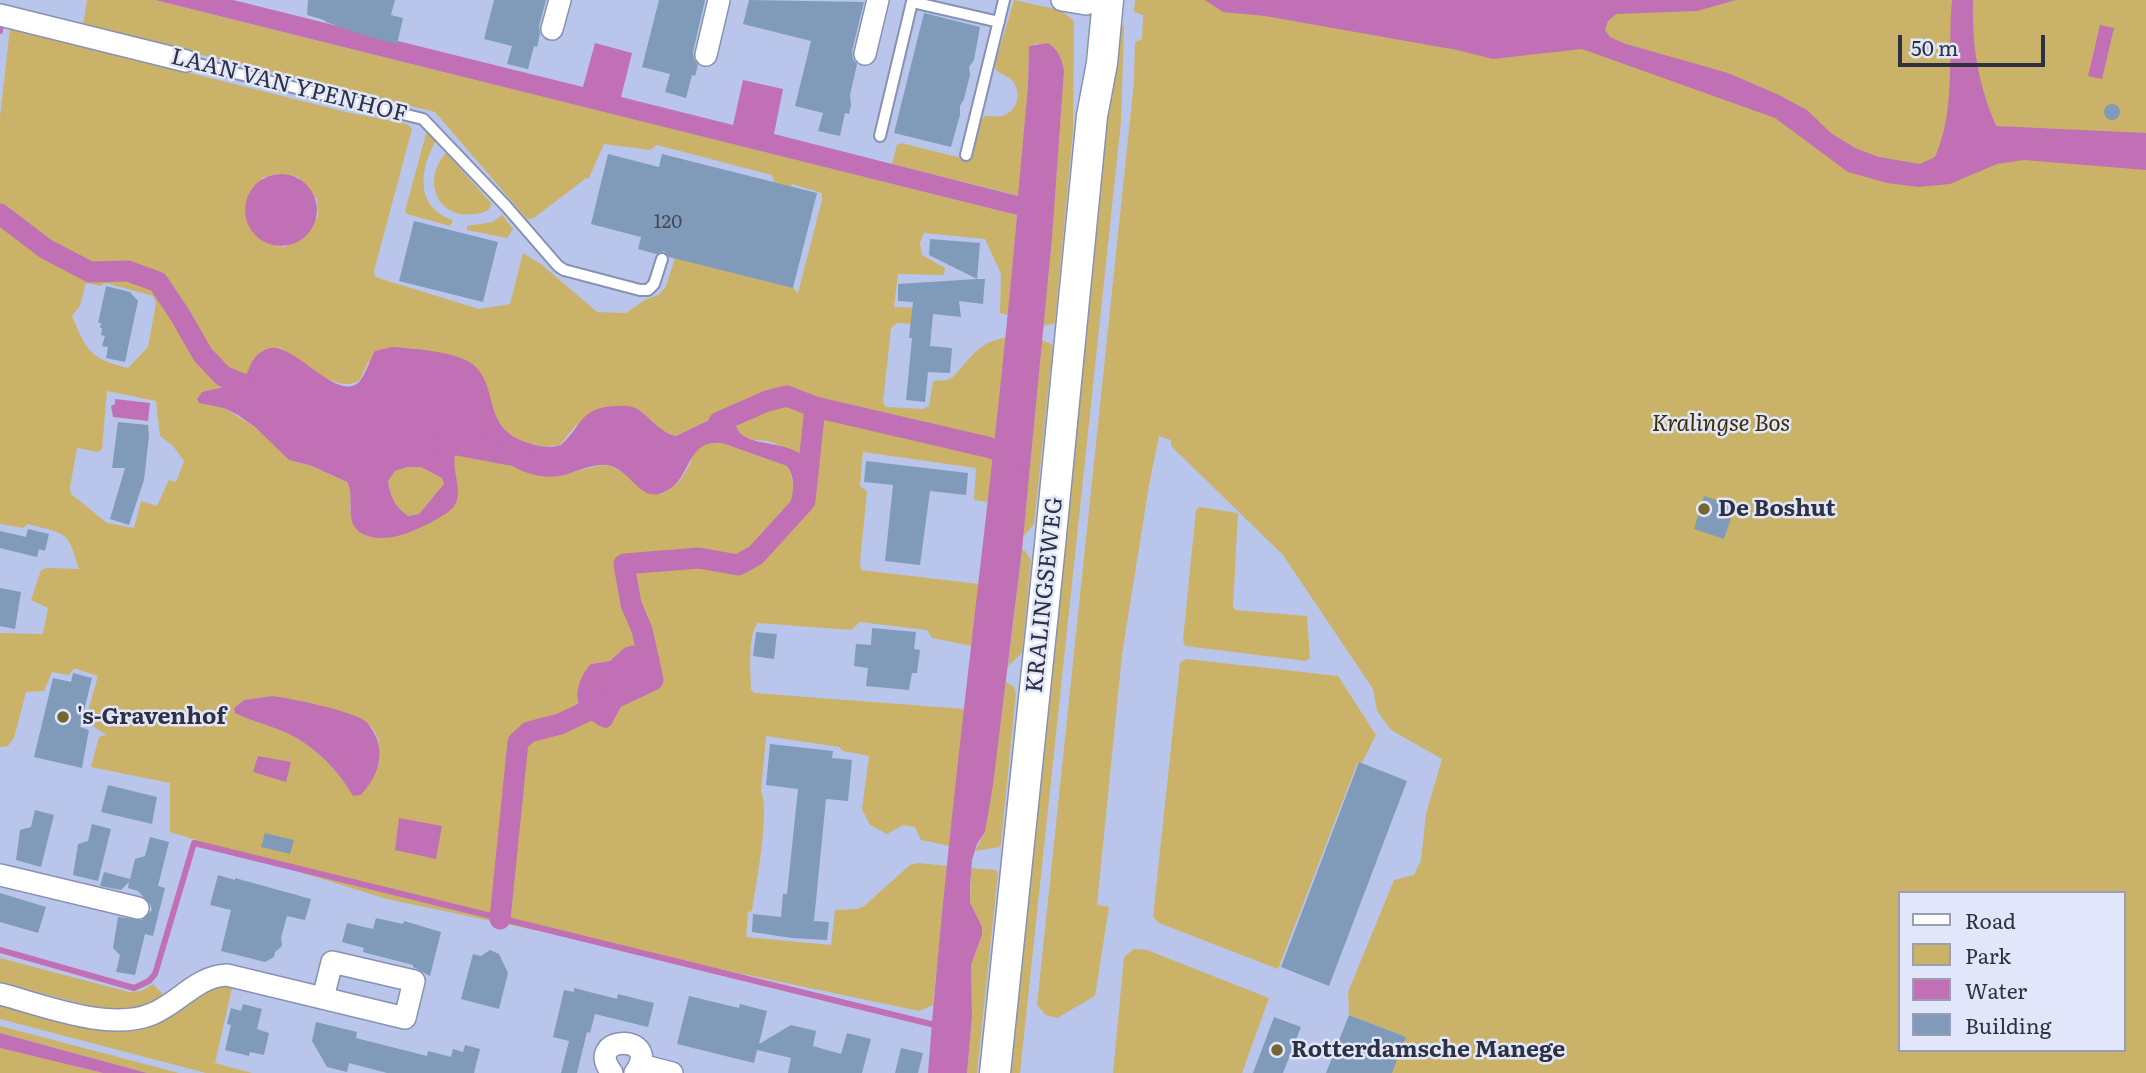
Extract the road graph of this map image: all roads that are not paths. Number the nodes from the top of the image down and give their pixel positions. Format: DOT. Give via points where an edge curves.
graph roads {
  1 [pos="560,0"];
  2 [pos="719,0"];
  3 [pos="878,0"];
  4 [pos="1004,0"];
  5 [pos="1090,2"];
  6 [pos="5,16"];
  7 [pos="999,22"];
  8 [pos="552,29"];
  9 [pos="865,54"];
  10 [pos="706,55"];
  11 [pos="186,61"];
  12 [pos="880,136"];
  13 [pos="966,155"];
  14 [pos="662,259"];
  15 [pos="0,875"];
  16 [pos="138,908"];
  17 [pos="0,994"];
  18 [pos="323,998"];
  19 [pos="638,1069"];
  20 [pos="611,1073"];
  21 [pos="672,1073"];
  22 [pos="995,1073"];
  1 -- 8 [label="street"];
  2 -- 10 [label="street"];
  3 -- 9 [label="street"];
  4 -- 7 [label="lane"];
  5 -- 22 [label="main road, KRALINGSEWEG" via="1102,63"];
  6 -- 11 [label="street, LAAN VAN YPENHOF"];
  7 -- 12 [label="lane" via="912,2"];
  7 -- 13 [label="lane"];
  11 -- 14 [label="lane, LAAN VAN YPENHOF" via="423,119 564,270 648,290"];
  15 -- 16 [label="street"];
  17 -- 18 [label="street" via="114,1020 150,1015 219,975"];
  19 -- 20 [label="street" via="641,1054 623,1041 612,1045 606,1054"];
  19 -- 21 [label="street"];
}
